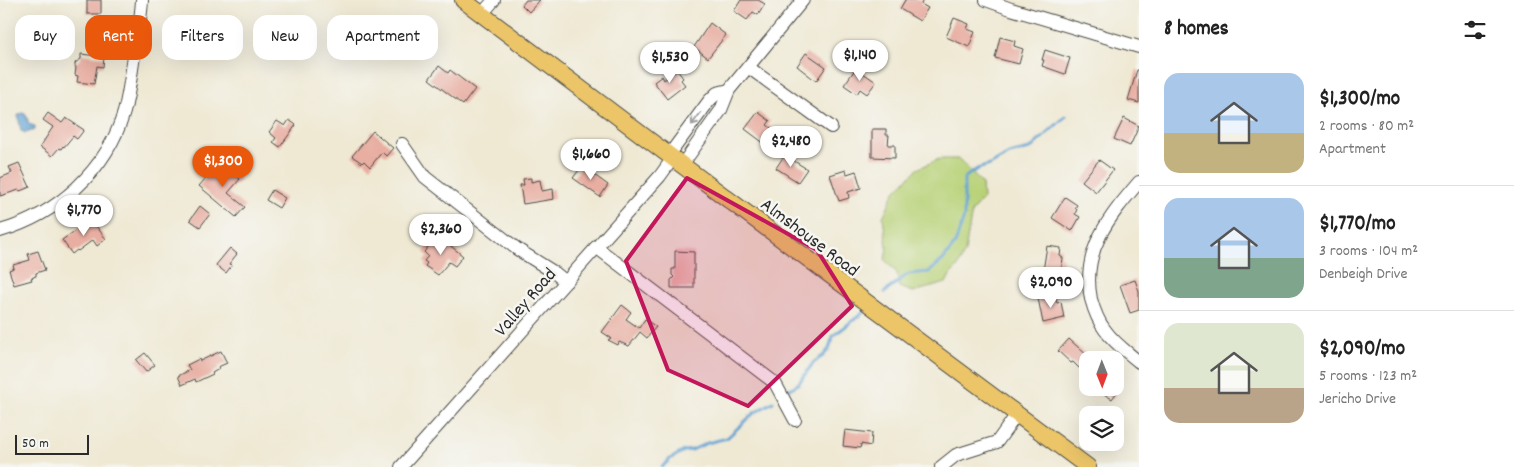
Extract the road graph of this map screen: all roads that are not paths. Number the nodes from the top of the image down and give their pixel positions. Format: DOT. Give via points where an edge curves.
graph roads {
  1 [pos="142,0"];
  2 [pos="463,0"];
  3 [pos="494,0"];
  4 [pos="803,0"];
  5 [pos="990,1"];
  6 [pos="482,14"];
  7 [pos="1139,47"];
  8 [pos="748,68"];
  9 [pos="831,128"];
  10 [pos="402,144"];
  11 [pos="674,160"];
  12 [pos="1139,182"];
  13 [pos="0,231"];
  14 [pos="596,248"];
  15 [pos="566,282"];
  16 [pos="1139,362"];
  17 [pos="1018,414"];
  18 [pos="795,420"];
  19 [pos="401,467"];
  20 [pos="940,467"];
  21 [pos="1088,467"];
  1 -- 13 [label="street" via="126,104 108,148 72,192 35,218"];
  2 -- 6 [label="main road, Almshouse Road"];
  3 -- 6 [label="street"];
  4 -- 8 [label="street, Valley Road"];
  5 -- 7 [label="street"];
  6 -- 11 [label="main road, Almshouse Road"];
  8 -- 9 [label="street"];
  8 -- 11 [label="street, Valley Road" via="729,90 717,93 709,101"];
  10 -- 15 [label="street" via="425,177 517,249"];
  11 -- 14 [label="street, Valley Road"];
  11 -- 17 [label="main road, Almshouse Road"];
  12 -- 16 [label="street" via="1097,240 1089,279 1093,305 1104,329"];
  14 -- 15 [label="street, Valley Road"];
  14 -- 18 [label="street" via="775,383"];
  15 -- 19 [label="street, Valley Road"];
  17 -- 20 [label="street" via="997,442 956,455"];
  17 -- 21 [label="main road, Almshouse Road"];
}
